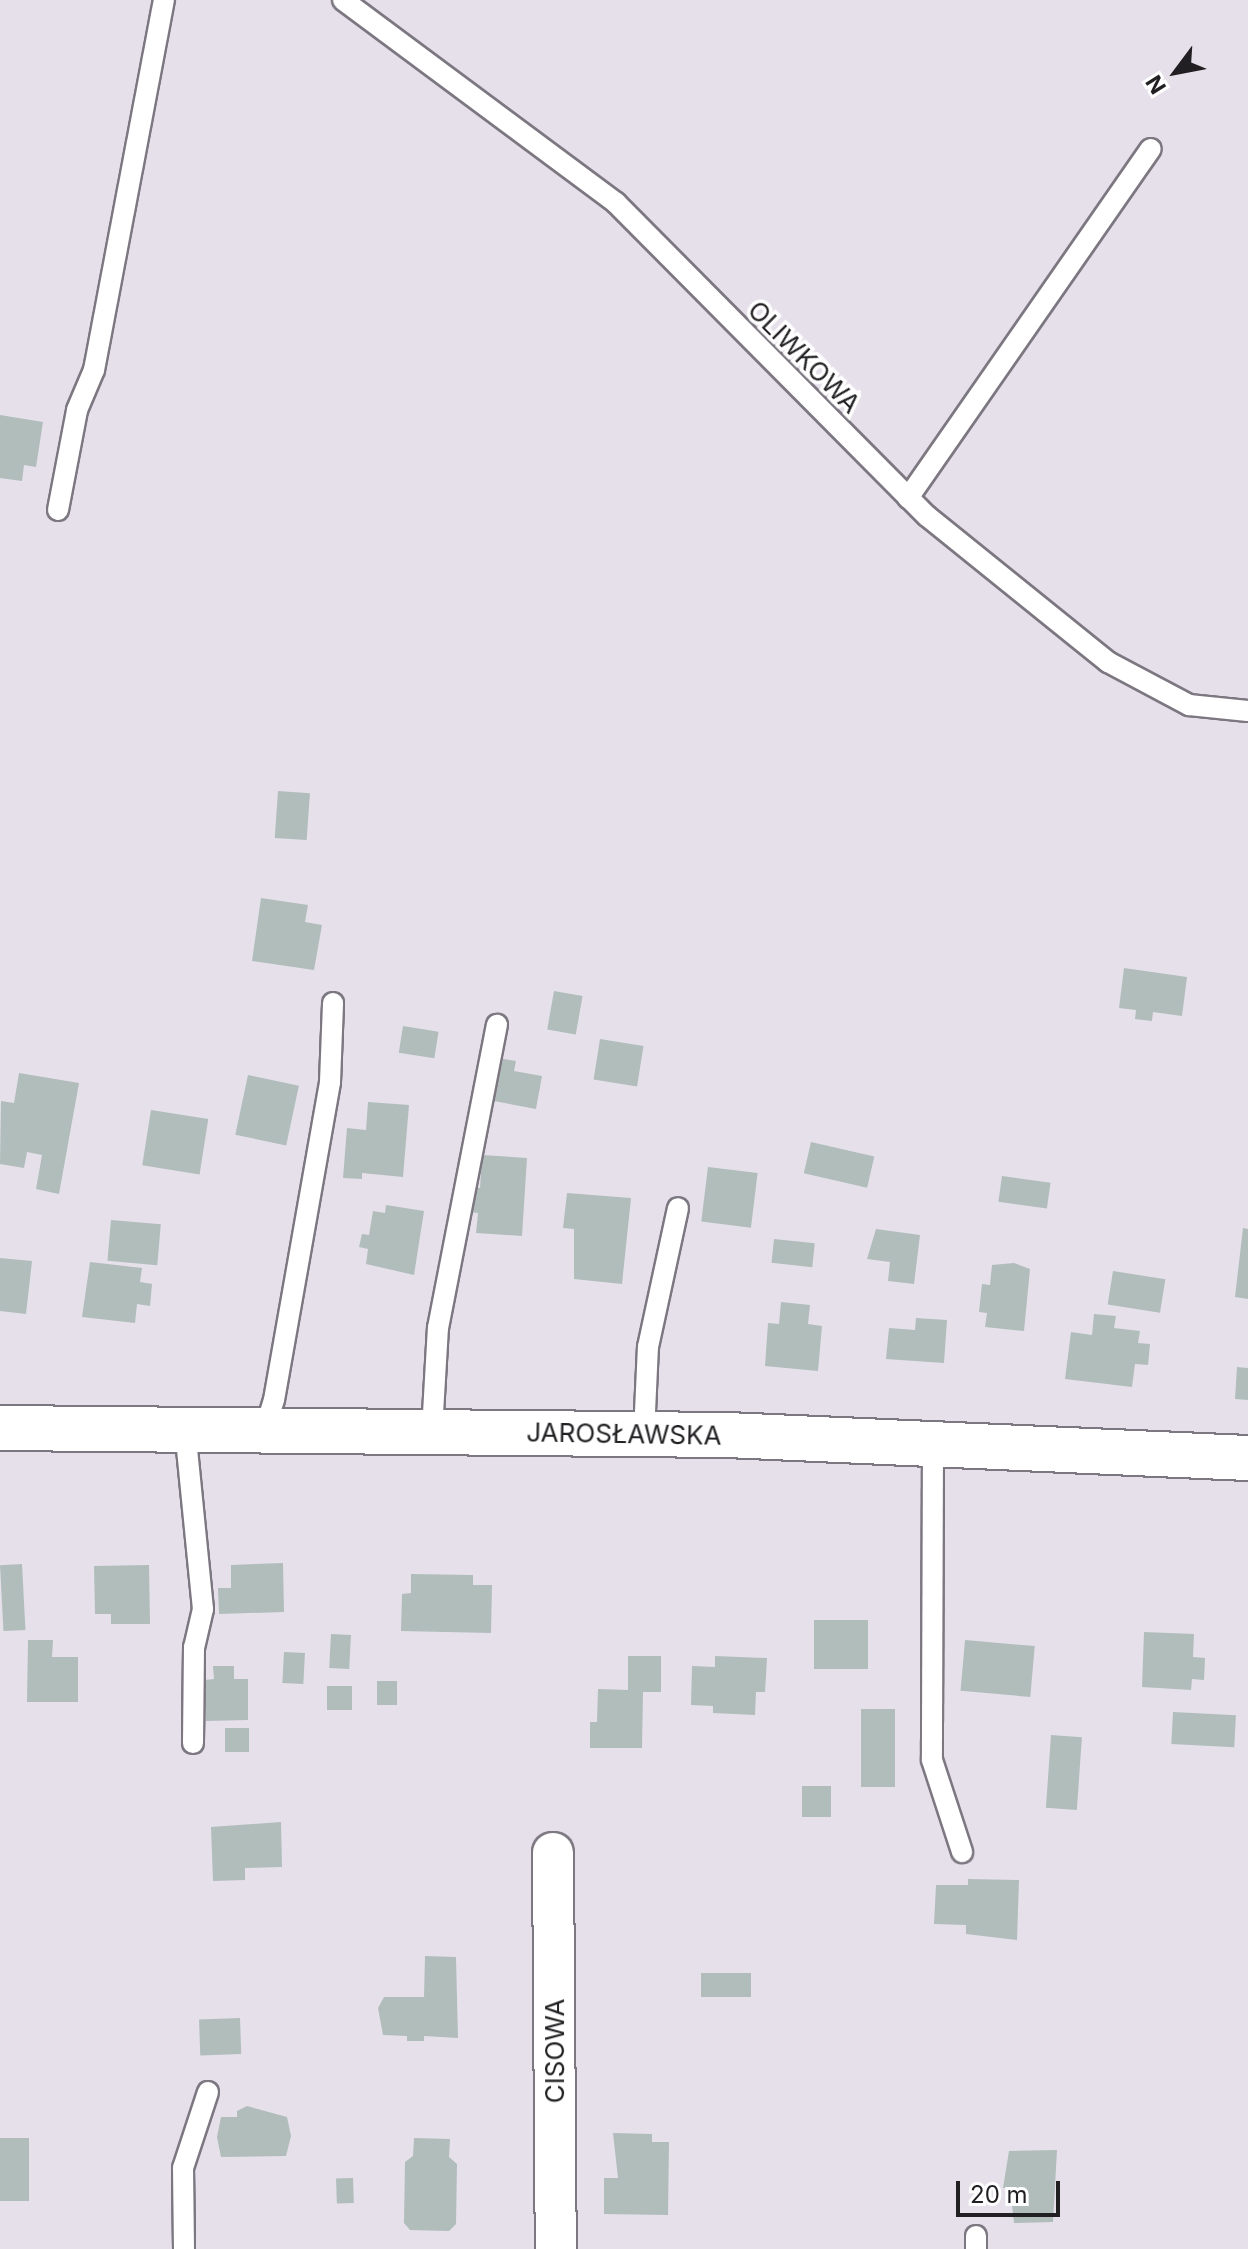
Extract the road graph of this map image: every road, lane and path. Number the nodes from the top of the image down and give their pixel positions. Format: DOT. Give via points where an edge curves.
graph roads {
  1 [pos="164,0"];
  2 [pos="343,0"];
  3 [pos="1151,149"];
  4 [pos="908,498"];
  5 [pos="58,510"];
  6 [pos="1248,711"];
  7 [pos="333,1003"];
  8 [pos="497,1025"];
  9 [pos="678,1208"];
  10 [pos="0,1428"];
  11 [pos="185,1429"];
  12 [pos="265,1429"];
  13 [pos="432,1431"];
  14 [pos="644,1434"];
  15 [pos="933,1445"];
  16 [pos="1248,1458"];
  17 [pos="193,1743"];
  18 [pos="962,1852"];
  19 [pos="553,1853"];
  20 [pos="208,2092"];
  21 [pos="184,2249"];
  22 [pos="556,2249"];
  1 -- 5 [label="lane" via="94,370 77,410"];
  2 -- 4 [label="lane, OLIWKOWA" via="616,203"];
  3 -- 4 [label="lane"];
  4 -- 6 [label="lane, OLIWKOWA" via="1108,662 1189,705"];
  7 -- 12 [label="lane" via="330,1082"];
  8 -- 13 [label="lane" via="438,1328"];
  9 -- 14 [label="lane" via="648,1347"];
  10 -- 11 [label="main road, JAROSŁAWSKA"];
  11 -- 12 [label="main road, JAROSŁAWSKA"];
  11 -- 17 [label="lane" via="203,1609 194,1647"];
  12 -- 13 [label="main road, JAROSŁAWSKA"];
  13 -- 14 [label="main road, JAROSŁAWSKA"];
  14 -- 15 [label="main road, JAROSŁAWSKA"];
  15 -- 16 [label="main road, JAROSŁAWSKA"];
  15 -- 18 [label="lane" via="932,1760"];
  19 -- 22 [label="street, CISOWA"];
  20 -- 21 [label="lane" via="183,2168"];
}
